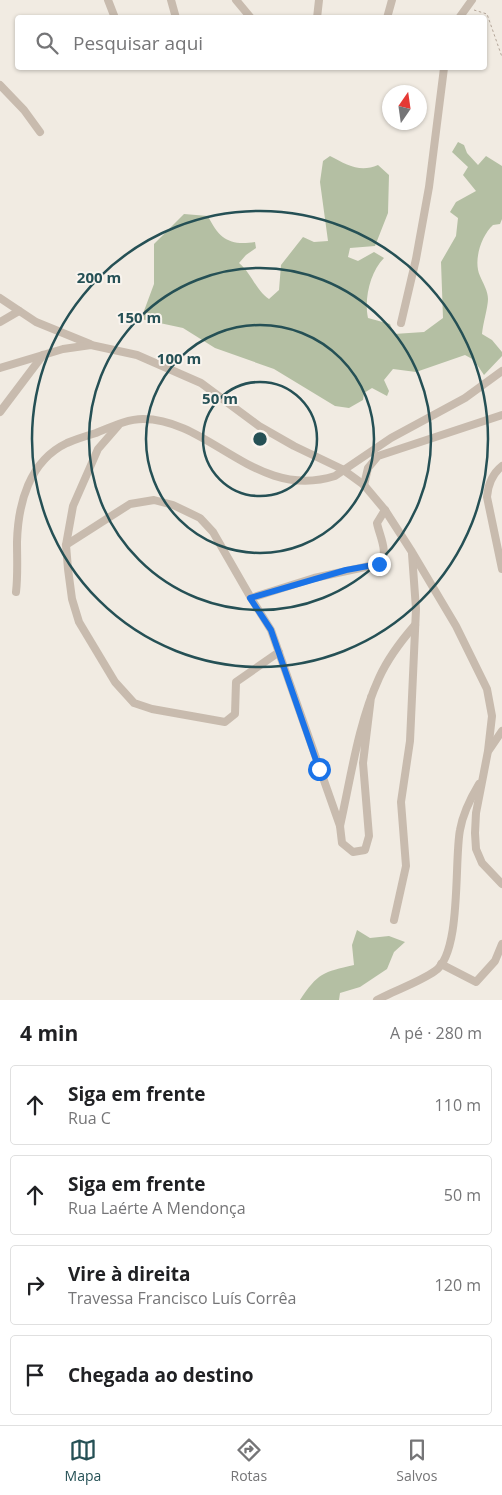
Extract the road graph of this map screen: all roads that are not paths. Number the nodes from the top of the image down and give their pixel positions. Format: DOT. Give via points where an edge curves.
graph roads {
  1 [pos="108,0"];
  2 [pos="171,0"];
  3 [pos="236,0"];
  4 [pos="320,0"];
  5 [pos="392,0"];
  6 [pos="472,0"];
  7 [pos="114,15"];
  8 [pos="175,15"];
  9 [pos="248,15"];
  10 [pos="318,15"];
  11 [pos="388,15"];
  12 [pos="461,15"];
  13 [pos="444,70"];
  14 [pos="0,85"];
  15 [pos="40,132"];
  16 [pos="0,298"];
  17 [pos="18,311"];
  18 [pos="0,322"];
  19 [pos="401,323"];
  20 [pos="91,345"];
  21 [pos="43,355"];
  22 [pos="0,368"];
  23 [pos="502,371"];
  24 [pos="0,412"];
  25 [pos="502,415"];
  26 [pos="119,424"];
  27 [pos="502,466"];
  28 [pos="342,469"];
  29 [pos="364,485"];
  30 [pos="385,510"];
  31 [pos="66,545"];
  32 [pos="412,552"];
  33 [pos="501,555"];
  34 [pos="502,569"];
  35 [pos="16,592"];
  36 [pos="250,598"];
  37 [pos="415,625"];
  38 [pos="279,652"];
  39 [pos="371,697"];
  40 [pos="502,731"];
  41 [pos="488,751"];
  42 [pos="483,776"];
  43 [pos="340,826"];
  44 [pos="502,884"];
  45 [pos="394,920"];
  46 [pos="502,944"];
  47 [pos="499,963"];
  48 [pos="441,964"];
  49 [pos="377,1000"];
  1 -- 7 [label="street"];
  2 -- 8 [label="street"];
  3 -- 9 [label="street"];
  4 -- 10 [label="street"];
  5 -- 11 [label="street"];
  6 -- 12 [label="street"];
  13 -- 19 [label="street" via="429,187"];
  14 -- 15 [label="street"];
  16 -- 17 [label="street"];
  17 -- 18 [label="street"];
  17 -- 20 [label="street"];
  20 -- 21 [label="street"];
  20 -- 28 [label="street" via="137,355 193,379 259,426"];
  21 -- 22 [label="street"];
  21 -- 24 [label="street"];
  23 -- 28 [label="street" via="465,398"];
  25 -- 29 [label="street" via="378,456 368,468"];
  26 -- 28 [label="street" via="144,419 178,426 259,470 288,478 326,478 335,476"];
  26 -- 31 [label="street" via="91,461 73,506"];
  26 -- 35 [label="street" via="67,443 38,466 23,497 19,514"];
  27 -- 33 [label="street" via="492,477 487,496"];
  28 -- 29 [label="street"];
  29 -- 30 [label="street"];
  30 -- 32 [label="street"];
  30 -- 36 [label="street" via="377,523 384,552 379,564 346,570"];
  31 -- 36 [label="street" via="130,504 154,500 173,505 200,518 213,532"];
  31 -- 38 [label="street" via="72,599 79,622 115,682 134,703 225,722 235,714 236,682"];
  32 -- 37 [label="street"];
  32 -- 41 [label="street" via="456,626 487,689 492,716"];
  33 -- 34 [label="street"];
  36 -- 38 [label="street" via="271,630"];
  37 -- 39 [label="street" via="387,663"];
  37 -- 45 [label="street" via="410,740 401,802 406,866"];
  38 -- 43 [label="street"];
  39 -- 43 [label="street"];
  39 -- 43 [label="street" via="363,763 369,836 365,850 353,852 342,843"];
  40 -- 41 [label="street"];
  41 -- 42 [label="street"];
  42 -- 44 [label="street" via="476,813 476,849 482,863"];
  42 -- 48 [label="street" via="468,803 460,832 451,939"];
  46 -- 47 [label="street"];
  47 -- 48 [label="street" via="472,982"];
  48 -- 49 [label="street" via="436,971"];
}
